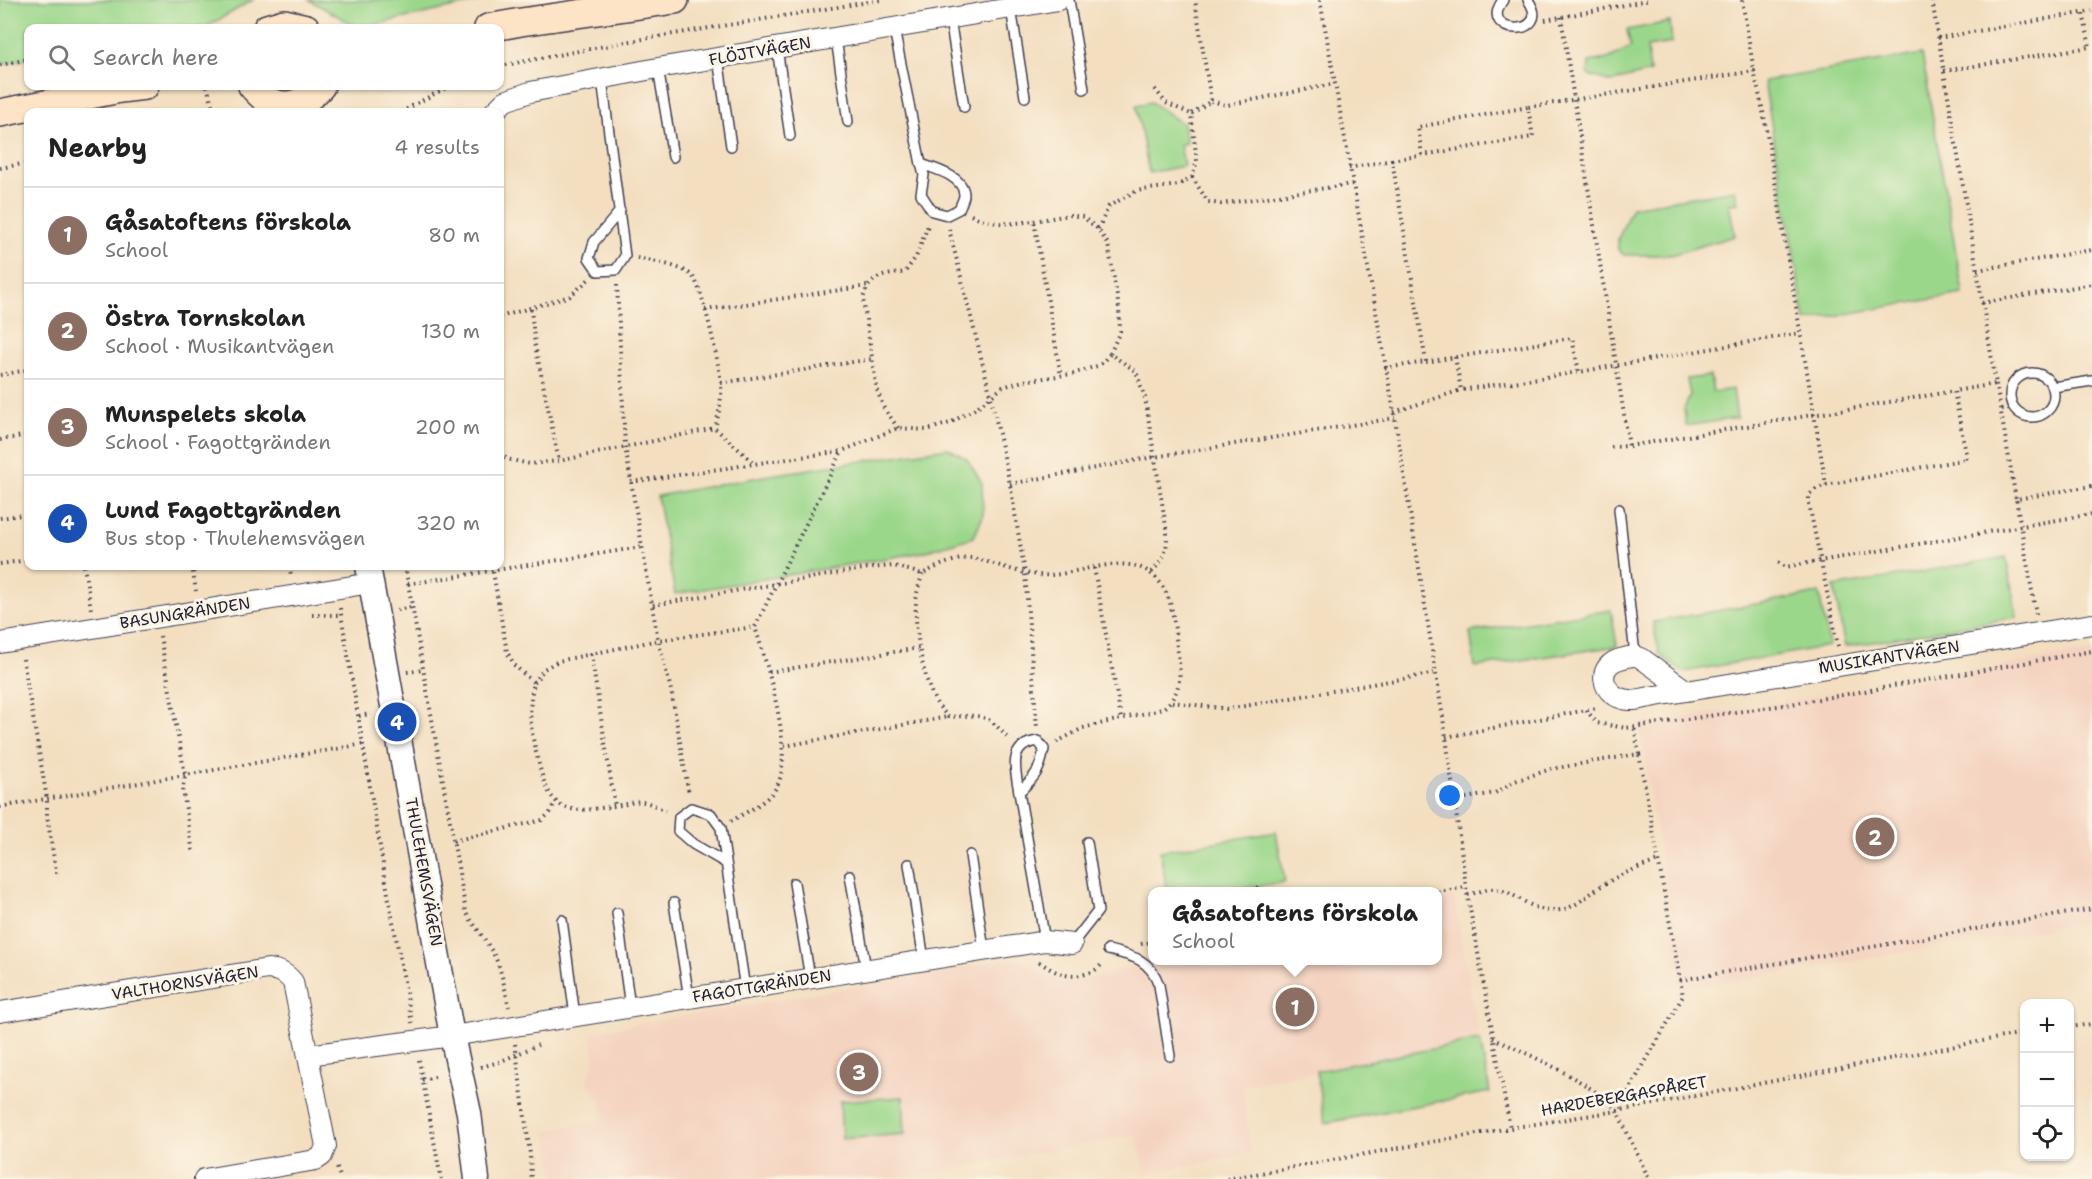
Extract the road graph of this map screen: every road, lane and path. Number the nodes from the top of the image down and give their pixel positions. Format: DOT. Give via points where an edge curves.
graph roads {
  1 [pos="675,0"];
  2 [pos="880,0"];
  3 [pos="1058,0"];
  4 [pos="1069,0"];
  5 [pos="1195,0"];
  6 [pos="1320,0"];
  7 [pos="1503,0"];
  8 [pos="1528,0"];
  9 [pos="1651,0"];
  10 [pos="1742,0"];
  11 [pos="1932,0"];
  12 [pos="1033,2"];
  13 [pos="1011,8"];
  14 [pos="2092,11"];
  15 [pos="2083,13"];
  16 [pos="950,18"];
  17 [pos="504,25"];
  18 [pos="894,28"];
  19 [pos="836,38"];
  20 [pos="1938,38"];
  21 [pos="777,48"];
  22 [pos="718,58"];
  23 [pos="24,60"];
  24 [pos="0,65"];
  25 [pos="504,65"];
  26 [pos="658,68"];
  27 [pos="1754,71"];
  28 [pos="1944,71"];
  29 [pos="602,79"];
  30 [pos="1334,84"];
  31 [pos="1084,89"];
  32 [pos="1155,89"];
  33 [pos="116,90"];
  34 [pos="208,90"];
  35 [pos="442,90"];
  36 [pos="314,97"];
  37 [pos="1025,97"];
  38 [pos="263,99"];
  39 [pos="1574,99"];
  40 [pos="1211,101"];
  41 [pos="964,107"];
  42 [pos="1528,107"];
  43 [pos="24,108"];
  44 [pos="25,108"];
  45 [pos="213,108"];
  46 [pos="409,108"];
  47 [pos="498,108"];
  48 [pos="0,113"];
  49 [pos="1191,114"];
  50 [pos="848,122"];
  51 [pos="790,136"];
  52 [pos="731,147"];
  53 [pos="1422,155"];
  54 [pos="673,157"];
  55 [pos="1392,160"];
  56 [pos="24,164"];
  57 [pos="921,164"];
  58 [pos="0,168"];
  59 [pos="1349,168"];
  60 [pos="1192,177"];
  61 [pos="1352,184"];
  62 [pos="959,209"];
  63 [pos="620,211"];
  64 [pos="932,211"];
  65 [pos="947,215"];
  66 [pos="1034,221"];
  67 [pos="1098,229"];
  68 [pos="2092,250"];
  69 [pos="625,256"];
  70 [pos="616,270"];
  71 [pos="1977,270"];
  72 [pos="598,271"];
  73 [pos="2092,284"];
  74 [pos="867,286"];
  75 [pos="1982,303"];
  76 [pos="531,309"];
  77 [pos="705,310"];
  78 [pos="504,316"];
  79 [pos="1800,333"];
  80 [pos="1110,354"];
  81 [pos="1455,357"];
  82 [pos="872,358"];
  83 [pos="1426,362"];
  84 [pos="1617,365"];
  85 [pos="1385,368"];
  86 [pos="24,371"];
  87 [pos="1579,372"];
  88 [pos="0,375"];
  89 [pos="1061,376"];
  90 [pos="2092,381"];
  91 [pos="721,383"];
  92 [pos="1996,384"];
  93 [pos="2053,387"];
  94 [pos="1461,390"];
  95 [pos="1954,391"];
  96 [pos="991,397"];
  97 [pos="2013,407"];
  98 [pos="2001,409"];
  99 [pos="1394,412"];
  100 [pos="1814,415"];
  101 [pos="1395,418"];
  102 [pos="715,428"];
  103 [pos="897,428"];
  104 [pos="24,436"];
  105 [pos="0,440"];
  106 [pos="625,446"];
  107 [pos="1629,446"];
  108 [pos="1611,447"];
  109 [pos="842,451"];
  110 [pos="504,456"];
  111 [pos="1154,457"];
  112 [pos="559,461"];
  113 [pos="754,463"];
  114 [pos="631,482"];
  115 [pos="1010,484"];
  116 [pos="1826,485"];
  117 [pos="2092,486"];
  118 [pos="2016,500"];
  119 [pos="1619,509"];
  120 [pos="2092,514"];
  121 [pos="24,515"];
  122 [pos="0,518"];
  123 [pos="2021,527"];
  124 [pos="642,547"];
  125 [pos="24,561"];
  126 [pos="1778,562"];
  127 [pos="1820,562"];
  128 [pos="0,564"];
  129 [pos="504,566"];
  130 [pos="1094,568"];
  131 [pos="85,570"];
  132 [pos="406,570"];
  133 [pos="482,570"];
  134 [pos="493,570"];
  135 [pos="1025,573"];
  136 [pos="1151,573"];
  137 [pos="370,574"];
  138 [pos="922,574"];
  139 [pos="408,584"];
  140 [pos="777,584"];
  141 [pos="338,589"];
  142 [pos="653,605"];
  143 [pos="160,617"];
  144 [pos="2092,624"];
  145 [pos="94,627"];
  146 [pos="755,627"];
  147 [pos="2039,632"];
  148 [pos="20,640"];
  149 [pos="658,640"];
  150 [pos="0,644"];
  151 [pos="920,648"];
  152 [pos="2092,651"];
  153 [pos="591,654"];
  154 [pos="1635,655"];
  155 [pos="1842,665"];
  156 [pos="424,670"];
  157 [pos="406,672"];
  158 [pos="769,672"];
  159 [pos="1436,673"];
  160 [pos="534,683"];
  161 [pos="1687,691"];
  162 [pos="1630,700"];
  163 [pos="1172,702"];
  164 [pos="1586,710"];
  165 [pos="370,714"];
  166 [pos="359,716"];
  167 [pos="948,717"];
  168 [pos="1121,718"];
  169 [pos="1634,726"];
  170 [pos="1446,737"];
  171 [pos="364,744"];
  172 [pos="1041,745"];
  173 [pos="784,746"];
  174 [pos="1018,750"];
  175 [pos="1639,754"];
  176 [pos="184,775"];
  177 [pos="1019,792"];
  178 [pos="47,799"];
  179 [pos="1454,800"];
  180 [pos="555,802"];
  181 [pos="615,806"];
  182 [pos="0,807"];
  183 [pos="691,808"];
  184 [pos="679,817"];
  185 [pos="721,828"];
  186 [pos="453,841"];
  187 [pos="1087,842"];
  188 [pos="193,853"];
  189 [pos="970,855"];
  190 [pos="1659,861"];
  191 [pos="726,863"];
  192 [pos="909,864"];
  193 [pos="850,875"];
  194 [pos="57,878"];
  195 [pos="794,883"];
  196 [pos="1466,887"];
  197 [pos="1442,891"];
  198 [pos="1468,895"];
  199 [pos="674,903"];
  200 [pos="2092,909"];
  201 [pos="617,913"];
  202 [pos="562,920"];
  203 [pos="1045,940"];
  204 [pos="1072,944"];
  205 [pos="984,950"];
  206 [pos="1108,950"];
  207 [pos="924,960"];
  208 [pos="866,969"];
  209 [pos="810,978"];
  210 [pos="1680,980"];
  211 [pos="744,989"];
  212 [pos="688,998"];
  213 [pos="630,1007"];
  214 [pos="0,1012"];
  215 [pos="575,1016"];
  216 [pos="2092,1023"];
  217 [pos="513,1026"];
  218 [pos="2074,1026"];
  219 [pos="2020,1034"];
  220 [pos="452,1036"];
  221 [pos="1492,1038"];
  222 [pos="415,1042"];
  223 [pos="308,1055"];
  224 [pos="1170,1056"];
  225 [pos="1619,1110"];
  226 [pos="1510,1128"];
  227 [pos="204,1179"];
  228 [pos="441,1179"];
  229 [pos="477,1179"];
  230 [pos="531,1179"];
  231 [pos="1227,1179"];
  232 [pos="1649,1179"];
  1 -- 17 [label="main road"];
  2 -- 25 [label="path"];
  3 -- 12 [label="street, FLÖJTVÄGEN"];
  4 -- 31 [label="lane"];
  5 -- 40 [label="path"];
  6 -- 30 [label="path"];
  7 -- 8 [label="lane" via="1498,16 1504,26 1514,30 1525,27 1533,18"];
  9 -- 39 [label="path" via="1561,17"];
  10 -- 27 [label="path"];
  11 -- 20 [label="path"];
  12 -- 13 [label="street, FLÖJTVÄGEN"];
  13 -- 16 [label="street, FLÖJTVÄGEN"];
  13 -- 37 [label="lane"];
  14 -- 15 [label="path"];
  15 -- 20 [label="path"];
  15 -- 28 [label="path" via="2090,47"];
  16 -- 18 [label="street, FLÖJTVÄGEN"];
  16 -- 41 [label="lane"];
  18 -- 19 [label="street, FLÖJTVÄGEN"];
  18 -- 57 [label="lane"];
  19 -- 21 [label="street, FLÖJTVÄGEN"];
  19 -- 50 [label="lane"];
  20 -- 28 [label="path"];
  21 -- 22 [label="street, FLÖJTVÄGEN"];
  21 -- 51 [label="lane"];
  22 -- 26 [label="street, FLÖJTVÄGEN"];
  22 -- 52 [label="lane"];
  23 -- 24 [label="path"];
  26 -- 29 [label="street, FLÖJTVÄGEN"];
  26 -- 54 [label="lane"];
  27 -- 39 [label="path"];
  27 -- 79 [label="path"];
  28 -- 71 [label="path"];
  29 -- 47 [label="street, FLÖJTVÄGEN" via="530,92 505,101"];
  29 -- 63 [label="lane"];
  30 -- 40 [label="path" via="1227,105"];
  30 -- 59 [label="path"];
  32 -- 49 [label="path" via="1166,103"];
  33 -- 44 [label="main road"];
  34 -- 45 [label="path"];
  35 -- 46 [label="path"];
  36 -- 38 [label="main road" via="300,104 281,105"];
  39 -- 42 [label="path"];
  39 -- 84 [label="path"];
  40 -- 49 [label="path"];
  42 -- 53 [label="path" via="1418,127"];
  42 -- 53 [label="path" via="1533,137"];
  43 -- 48 [label="main road"];
  49 -- 60 [label="path" via="1197,161"];
  53 -- 55 [label="path"];
  55 -- 59 [label="path"];
  55 -- 83 [label="path"];
  56 -- 58 [label="path"];
  57 -- 62 [label="lane" via="959,182 964,195"];
  57 -- 64 [label="lane" via="921,194"];
  59 -- 61 [label="path"];
  60 -- 61 [label="path" via="1208,202 1221,204"];
  60 -- 67 [label="path" via="1178,185 1136,191 1109,206"];
  61 -- 85 [label="path"];
  62 -- 65 [label="lane"];
  62 -- 66 [label="path" via="987,222"];
  63 -- 69 [label="lane"];
  63 -- 72 [label="lane" via="594,242 589,258"];
  64 -- 65 [label="lane"];
  64 -- 74 [label="path" via="920,248 905,272 876,278"];
  65 -- 96 [label="path"];
  66 -- 67 [label="path" via="1069,215 1083,217"];
  66 -- 89 [label="path"];
  67 -- 80 [label="path" via="1108,244 1119,308 1120,331"];
  68 -- 71 [label="path"];
  69 -- 70 [label="lane"];
  69 -- 77 [label="path" via="668,265 692,275 701,290"];
  70 -- 72 [label="lane"];
  70 -- 106 [label="path"];
  71 -- 75 [label="path"];
  72 -- 76 [label="path" via="570,296"];
  73 -- 75 [label="path"];
  74 -- 77 [label="path"];
  74 -- 82 [label="path" via="864,315"];
  75 -- 92 [label="path"];
  76 -- 78 [label="path"];
  76 -- 112 [label="path"];
  77 -- 91 [label="path"];
  79 -- 84 [label="path"];
  79 -- 100 [label="path"];
  80 -- 89 [label="path" via="1100,365"];
  80 -- 111 [label="path" via="1136,371"];
  81 -- 83 [label="path"];
  81 -- 87 [label="path" via="1572,338"];
  81 -- 94 [label="path"];
  82 -- 91 [label="path"];
  82 -- 103 [label="path" via="877,390"];
  83 -- 85 [label="path"];
  84 -- 87 [label="path"];
  84 -- 107 [label="path"];
  85 -- 99 [label="path"];
  86 -- 88 [label="path"];
  87 -- 94 [label="path"];
  89 -- 96 [label="path" via="1023,381 1003,387"];
  90 -- 93 [label="lane"];
  91 -- 102 [label="path" via="721,406"];
  92 -- 95 [label="path"];
  92 -- 98 [label="path"];
  93 -- 97 [label="lane" via="2053,402 2045,414 2031,418"];
  93 -- 97 [label="lane" via="2037,373 2022,375 2010,393"];
  94 -- 99 [label="path"];
  95 -- 100 [label="path"];
  95 -- 116 [label="path" via="1967,459"];
  96 -- 103 [label="path" via="950,423 927,430"];
  96 -- 115 [label="path"];
  97 -- 98 [label="path"];
  98 -- 118 [label="path"];
  99 -- 101 [label="path"];
  100 -- 107 [label="path"];
  100 -- 116 [label="path"];
  101 -- 111 [label="path"];
  101 -- 159 [label="path"];
  102 -- 106 [label="path"];
  102 -- 113 [label="path"];
  103 -- 109 [label="path"];
  104 -- 105 [label="path"];
  106 -- 112 [label="path"];
  106 -- 114 [label="path"];
  107 -- 108 [label="path"];
  109 -- 113 [label="path"];
  109 -- 140 [label="path"];
  110 -- 112 [label="path" via="530,464"];
  111 -- 115 [label="path"];
  111 -- 136 [label="path" via="1167,549"];
  113 -- 114 [label="path"];
  114 -- 124 [label="path"];
  115 -- 135 [label="path"];
  116 -- 127 [label="path" via="1809,495"];
  117 -- 118 [label="path"];
  118 -- 123 [label="path"];
  119 -- 154 [label="lane"];
  120 -- 123 [label="path"];
  121 -- 122 [label="path"];
  123 -- 127 [label="path"];
  123 -- 147 [label="path"];
  124 -- 129 [label="path"];
  124 -- 142 [label="path"];
  125 -- 128 [label="path"];
  126 -- 127 [label="path" via="1785,567"];
  127 -- 155 [label="path"];
  130 -- 135 [label="path" via="1051,575"];
  130 -- 136 [label="path" via="1121,564"];
  130 -- 168 [label="path"];
  131 -- 145 [label="path"];
  132 -- 139 [label="path"];
  133 -- 139 [label="path"];
  134 -- 160 [label="path" via="507,652 515,666"];
  135 -- 138 [label="path" via="972,558 950,560"];
  135 -- 172 [label="path"];
  136 -- 163 [label="path" via="1166,591 1174,623 1180,668"];
  137 -- 141 [label="street, BASUNGRÄNDEN"];
  137 -- 220 [label="street, THULEHEMSVÄGEN"];
  138 -- 140 [label="path" via="894,566"];
  138 -- 151 [label="path" via="915,616"];
  139 -- 156 [label="path"];
  140 -- 142 [label="path"];
  140 -- 146 [label="path"];
  141 -- 143 [label="street, BASUNGRÄNDEN"];
  141 -- 166 [label="path"];
  142 -- 149 [label="path"];
  143 -- 145 [label="street, BASUNGRÄNDEN"];
  143 -- 176 [label="path" via="160,638"];
  144 -- 147 [label="street, MUSIKANTVÄGEN"];
  145 -- 148 [label="street, BASUNGRÄNDEN"];
  146 -- 149 [label="path"];
  146 -- 158 [label="path"];
  147 -- 155 [label="street, MUSIKANTVÄGEN"];
  148 -- 150 [label="street, BASUNGRÄNDEN"];
  148 -- 178 [label="path"];
  149 -- 153 [label="path"];
  149 -- 183 [label="path" via="671,690"];
  151 -- 158 [label="path"];
  151 -- 167 [label="path" via="931,690"];
  152 -- 169 [label="path" via="1791,704"];
  153 -- 160 [label="path" via="558,661 544,669"];
  153 -- 181 [label="path"];
  154 -- 161 [label="street"];
  154 -- 162 [label="street" via="1615,660 1606,668 1603,679 1617,697"];
  155 -- 161 [label="street, MUSIKANTVÄGEN"];
  156 -- 157 [label="path"];
  156 -- 186 [label="path"];
  158 -- 173 [label="path"];
  159 -- 163 [label="path" via="1227,709"];
  159 -- 170 [label="path"];
  160 -- 180 [label="path" via="530,718 534,743 543,784"];
  161 -- 162 [label="street, MUSIKANTVÄGEN"];
  162 -- 164 [label="path"];
  163 -- 168 [label="path" via="1162,710"];
  164 -- 169 [label="path" via="1597,723"];
  164 -- 170 [label="path"];
  165 -- 166 [label="path"];
  166 -- 171 [label="path"];
  167 -- 173 [label="path"];
  167 -- 174 [label="path" via="979,715 996,725"];
  168 -- 172 [label="path"];
  169 -- 175 [label="path"];
  170 -- 179 [label="path"];
  171 -- 176 [label="path"];
  171 -- 222 [label="path"];
  172 -- 174 [label="lane" via="1026,743"];
  172 -- 177 [label="lane" via="1041,764 1034,778"];
  173 -- 185 [label="path" via="783,776 774,792"];
  174 -- 177 [label="lane" via="1015,768"];
  175 -- 179 [label="path" via="1551,769 1515,781 1496,793"];
  175 -- 190 [label="path"];
  176 -- 178 [label="path"];
  176 -- 188 [label="path"];
  177 -- 203 [label="lane"];
  178 -- 182 [label="path"];
  178 -- 194 [label="path"];
  179 -- 196 [label="path"];
  180 -- 181 [label="path" via="586,811"];
  180 -- 186 [label="path" via="542,820"];
  181 -- 184 [label="path" via="643,801"];
  183 -- 184 [label="lane"];
  183 -- 185 [label="lane" via="711,814"];
  184 -- 191 [label="lane" via="678,831"];
  185 -- 191 [label="lane"];
  186 -- 217 [label="path" via="466,912 500,968"];
  187 -- 204 [label="lane" via="1098,911"];
  189 -- 205 [label="lane"];
  190 -- 198 [label="path" via="1603,885 1581,902 1560,910 1528,905 1493,889"];
  190 -- 210 [label="path"];
  191 -- 211 [label="lane"];
  192 -- 207 [label="lane"];
  193 -- 208 [label="lane"];
  195 -- 209 [label="lane"];
  196 -- 197 [label="path"];
  196 -- 198 [label="path"];
  198 -- 221 [label="path"];
  199 -- 212 [label="lane"];
  200 -- 210 [label="path"];
  201 -- 213 [label="lane"];
  202 -- 215 [label="lane"];
  203 -- 204 [label="street, FAGOTTGRÄNDEN"];
  203 -- 205 [label="street, FAGOTTGRÄNDEN"];
  205 -- 207 [label="street, FAGOTTGRÄNDEN"];
  206 -- 224 [label="lane" via="1142,960 1156,976"];
  207 -- 208 [label="street, FAGOTTGRÄNDEN"];
  208 -- 209 [label="street, FAGOTTGRÄNDEN"];
  209 -- 211 [label="street, FAGOTTGRÄNDEN"];
  210 -- 225 [label="path" via="1683,996"];
  211 -- 212 [label="street, FAGOTTGRÄNDEN"];
  212 -- 213 [label="street, FAGOTTGRÄNDEN"];
  213 -- 215 [label="street, FAGOTTGRÄNDEN"];
  214 -- 223 [label="street, VALTHORNSVÄGEN" via="276,970 293,982"];
  215 -- 217 [label="street, FAGOTTGRÄNDEN"];
  216 -- 218 [label="path"];
  217 -- 220 [label="street, FAGOTTGRÄNDEN"];
  217 -- 230 [label="path"];
  219 -- 225 [label="path, HARDEBERGASPÅRET"];
  220 -- 222 [label="street"];
  220 -- 229 [label="street, THULEHEMSVÄGEN" via="469,1113"];
  221 -- 225 [label="path" via="1590,1089"];
  221 -- 226 [label="path"];
  222 -- 223 [label="street"];
  222 -- 228 [label="path"];
  223 -- 227 [label="street, VALTHORNSVÄGEN" via="326,1146 322,1156"];
  225 -- 226 [label="path, HARDEBERGASPÅRET"];
  225 -- 232 [label="path"];
  226 -- 231 [label="path, HARDEBERGASPÅRET"];
}
